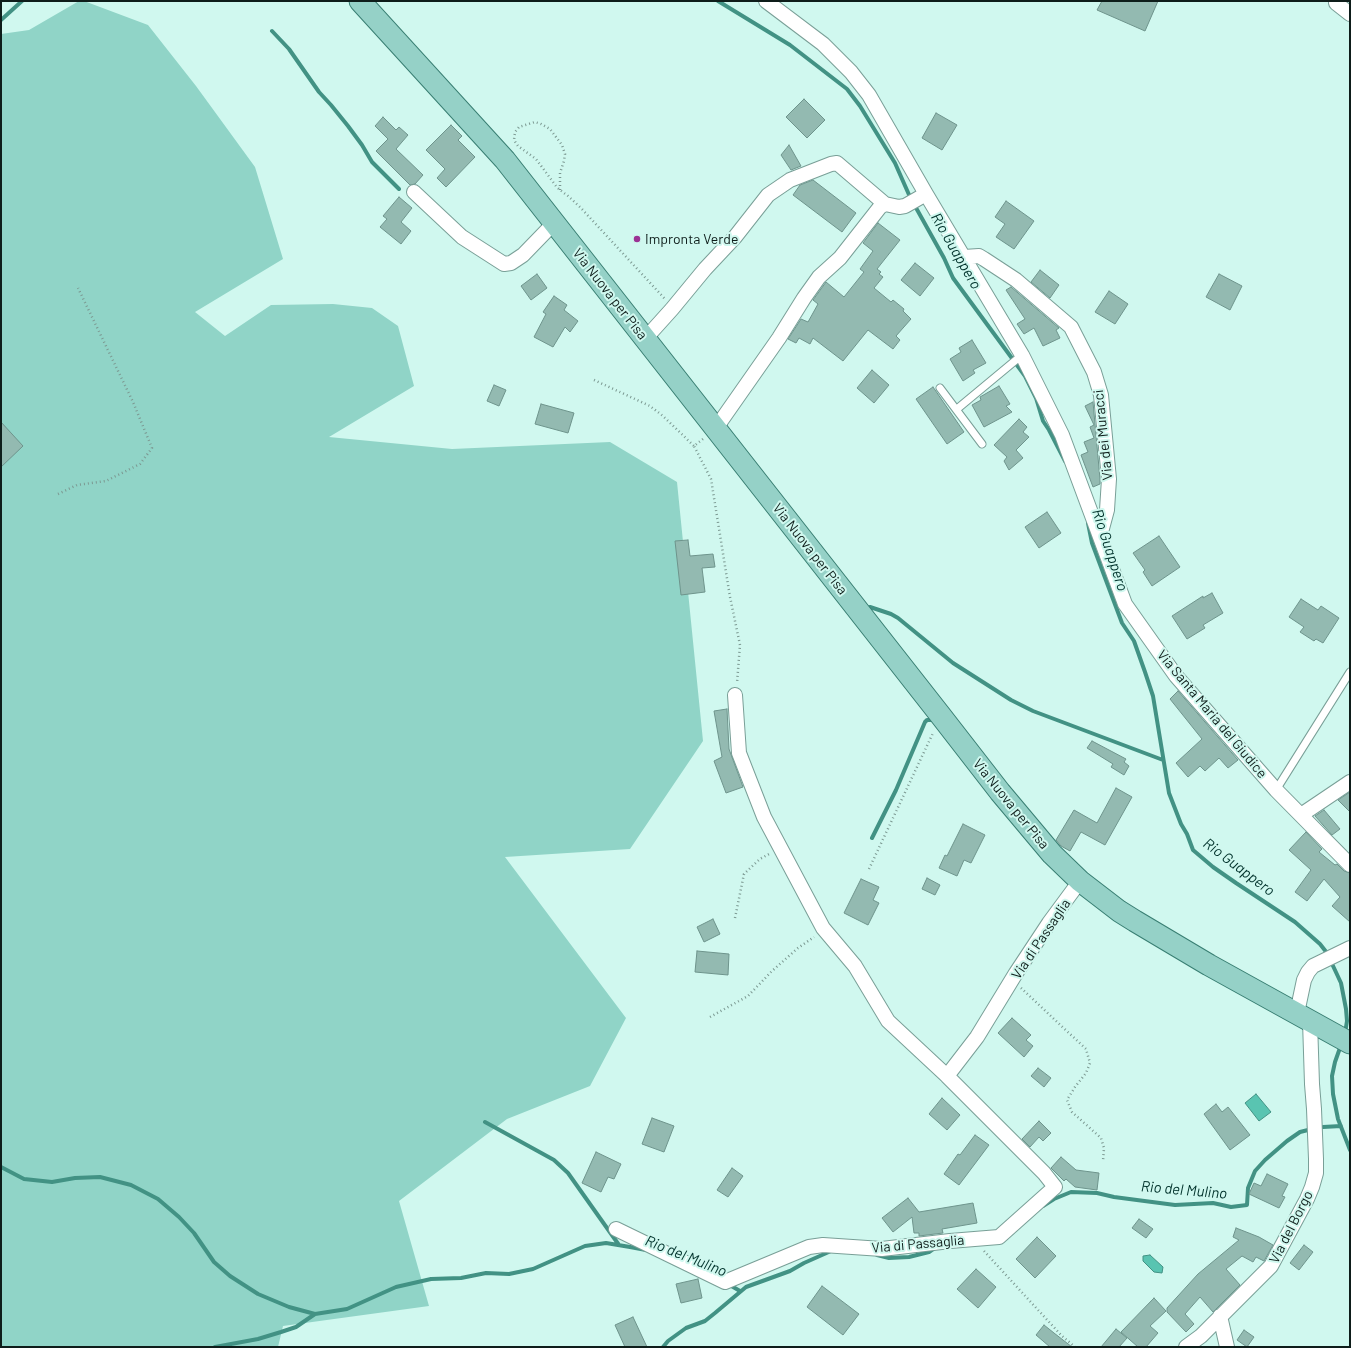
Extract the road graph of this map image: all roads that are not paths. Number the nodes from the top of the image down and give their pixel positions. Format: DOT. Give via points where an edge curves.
graph roads {
  1 [pos="360,1"];
  2 [pos="766,1"];
  3 [pos="1336,4"];
  4 [pos="1350,14"];
  5 [pos="414,192"];
  6 [pos="923,196"];
  7 [pos="885,204"];
  8 [pos="555,222"];
  9 [pos="964,257"];
  10 [pos="645,339"];
  11 [pos="1019,357"];
  12 [pos="940,388"];
  13 [pos="957,409"];
  14 [pos="716,428"];
  15 [pos="982,444"];
  16 [pos="1100,536"];
  17 [pos="1350,672"];
  18 [pos="735,695"];
  19 [pos="1350,782"];
  20 [pos="1276,790"];
  21 [pos="1301,816"];
  22 [pos="1350,865"];
  23 [pos="1080,881"];
  24 [pos="1350,948"];
  25 [pos="1309,1020"];
  26 [pos="1350,1043"];
  27 [pos="948,1076"];
  28 [pos="616,1229"];
  29 [pos="1220,1316"];
  30 [pos="1186,1347"];
  31 [pos="1227,1347"];
  1 -- 8 [label="main road, Via Nuova per Pisa" via="505,160"];
  2 -- 6 [label="street, Via Santa Maria del Giudice" via="823,44 851,72 869,95"];
  3 -- 4 [label="street"];
  5 -- 8 [label="street" via="462,237 504,264 523,254"];
  6 -- 7 [label="street" via="905,206"];
  6 -- 9 [label="street, Via Santa Maria del Giudice"];
  7 -- 10 [label="street" via="837,163 790,180 768,195 735,237 704,269"];
  7 -- 14 [label="street" via="840,258 819,277"];
  8 -- 10 [label="main road, Via Nuova per Pisa"];
  9 -- 11 [label="street, Via Santa Maria del Giudice"];
  9 -- 16 [label="street, Via dei Muracci" via="979,256 1004,272 1071,327 1094,372 1101,395 1109,479 1107,510"];
  10 -- 14 [label="main road, Via Nuova per Pisa"];
  11 -- 13 [label="lane"];
  11 -- 16 [label="street, Via Santa Maria del Giudice" via="1062,435"];
  12 -- 13 [label="lane"];
  13 -- 15 [label="lane"];
  14 -- 23 [label="main road, Via Nuova per Pisa" via="1000,792 1052,854"];
  16 -- 20 [label="street, Via Santa Maria del Giudice" via="1125,604 1176,676"];
  17 -- 20 [label="lane"];
  18 -- 27 [label="street" via="739,753 764,817 824,930 855,966 888,1021"];
  19 -- 21 [label="street"];
  20 -- 21 [label="street, Via Santa Maria del Giudice"];
  21 -- 22 [label="street, Via Santa Maria del Giudice"];
  23 -- 25 [label="main road, Via Nuova per Pisa" via="1135,921"];
  23 -- 27 [label="street, Via di Passaglia" via="1049,923 977,1037"];
  24 -- 25 [label="street, Via del Borgo" via="1313,966 1308,972 1304,980"];
  25 -- 26 [label="main road, Via Nuova per Pisa"];
  25 -- 29 [label="street, Via del Borgo" via="1316,1159 1312,1187 1271,1266"];
  27 -- 28 [label="street, Via di Passaglia" via="1055,1187 999,1237 882,1249 823,1245 809,1247 725,1282"];
  29 -- 30 [label="street, Via del Borgo"];
  29 -- 31 [label="street"];
}
